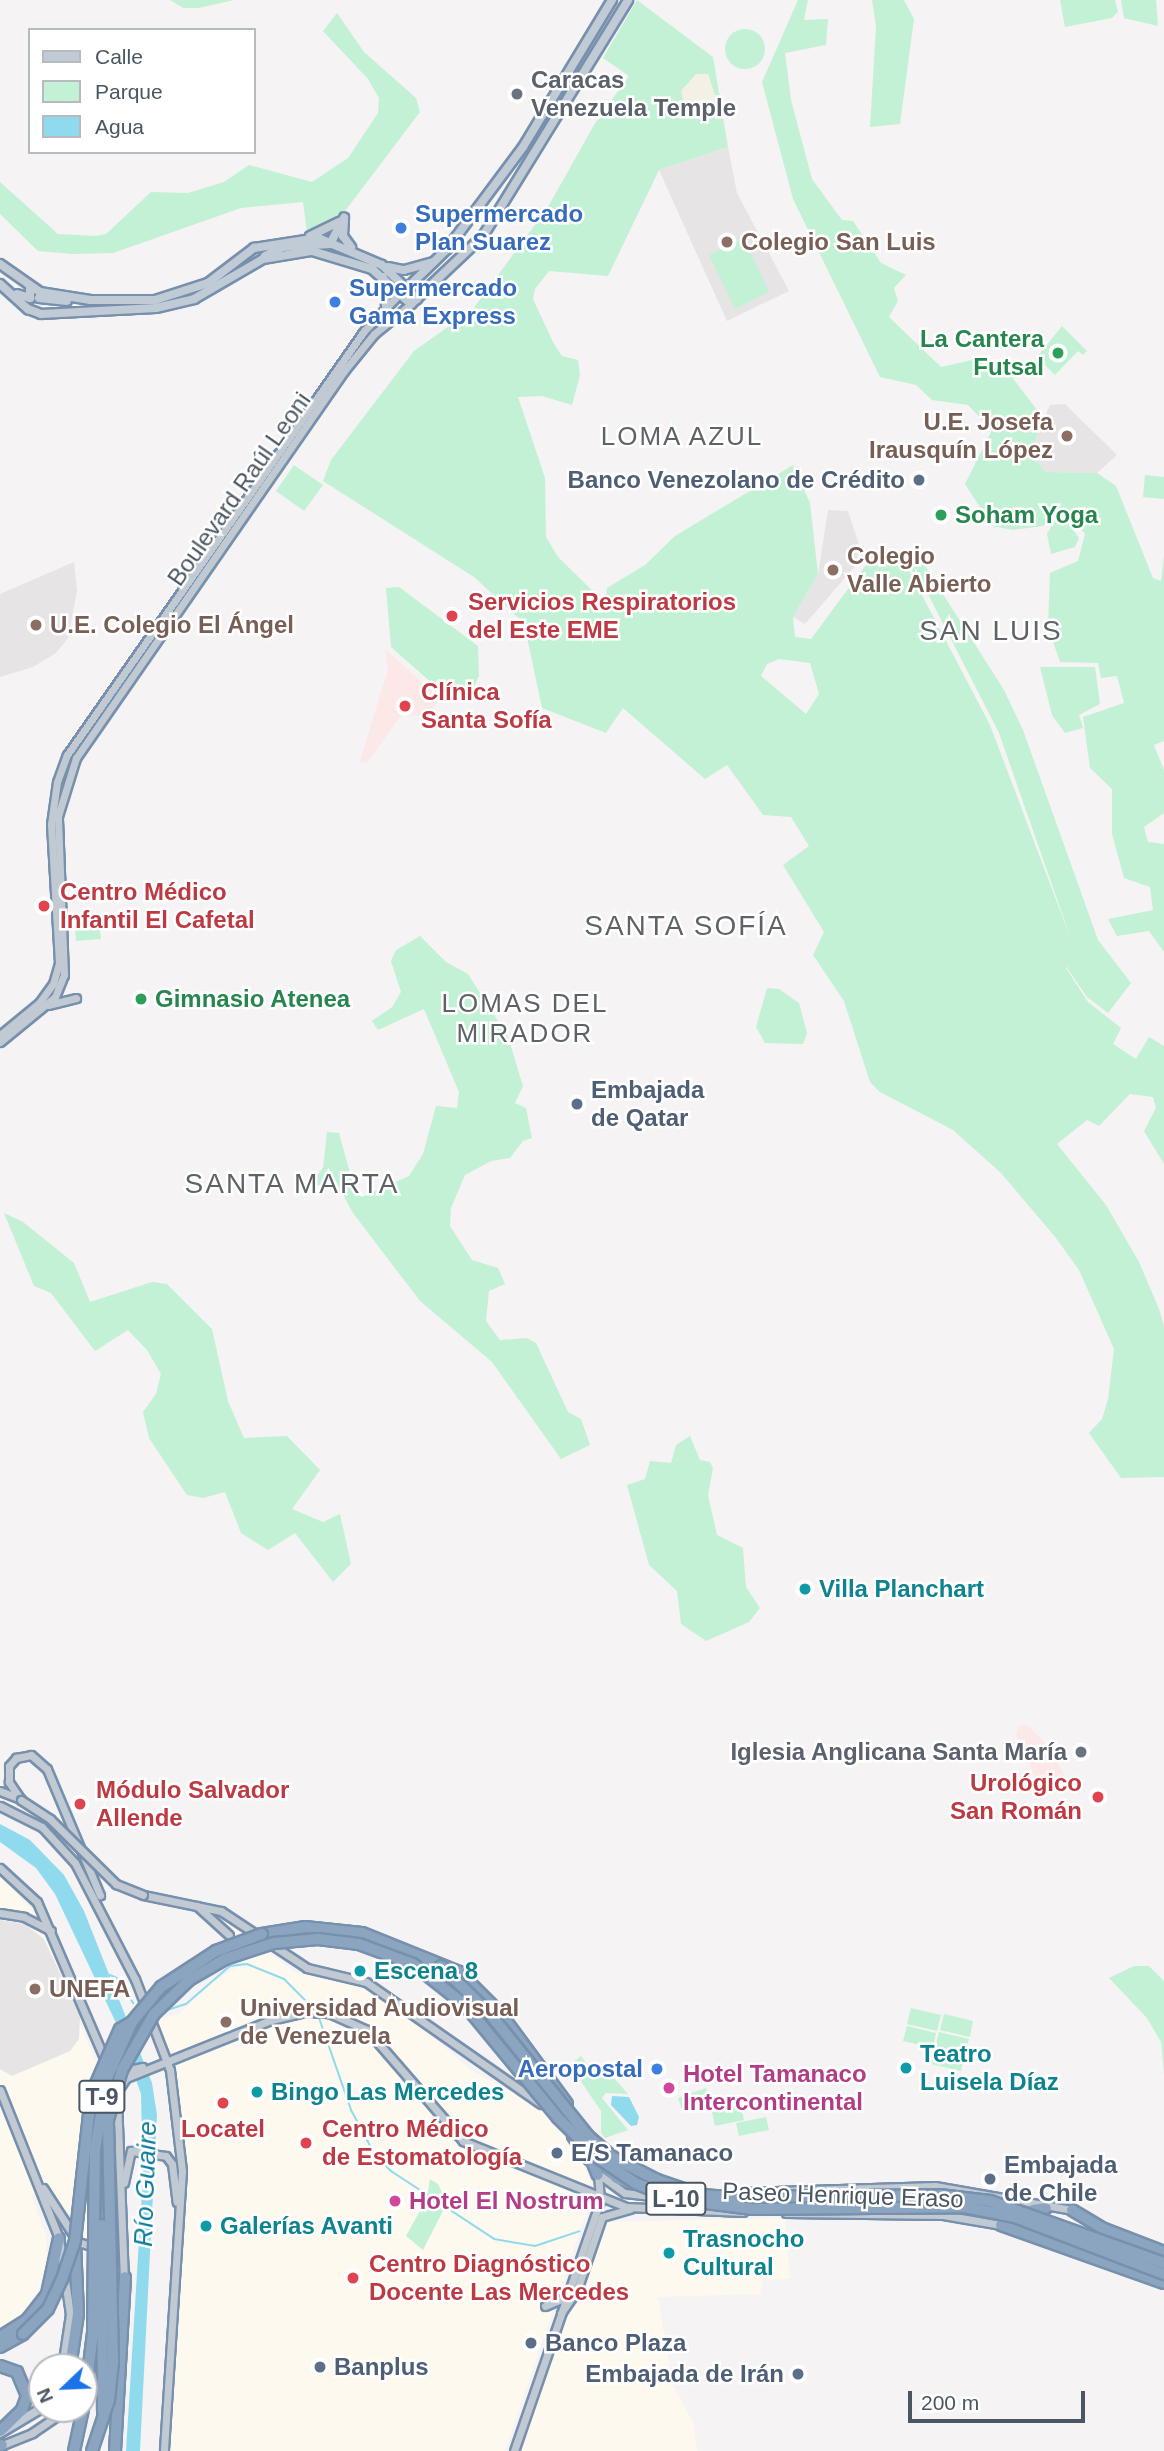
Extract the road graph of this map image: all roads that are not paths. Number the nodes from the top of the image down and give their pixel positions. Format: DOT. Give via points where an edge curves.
graph roads {
  1 [pos="612,0"];
  2 [pos="628,0"];
  3 [pos="344,218"];
  4 [pos="297,241"];
  5 [pos="332,241"];
  6 [pos="356,252"];
  7 [pos="263,258"];
  8 [pos="437,261"];
  9 [pos="0,264"];
  10 [pos="382,265"];
  11 [pos="383,277"];
  12 [pos="0,283"];
  13 [pos="30,284"];
  14 [pos="405,290"];
  15 [pos="40,295"];
  16 [pos="76,298"];
  17 [pos="52,300"];
  18 [pos="414,302"];
  19 [pos="386,306"];
  20 [pos="33,312"];
  21 [pos="54,315"];
  22 [pos="76,998"];
  23 [pos="44,1007"];
  24 [pos="0,1035"];
  25 [pos="0,1042"];
  26 [pos="0,1791"];
  27 [pos="21,1800"];
  28 [pos="0,1806"];
  29 [pos="0,1868"];
  30 [pos="187,1901"];
  31 [pos="0,1913"];
  32 [pos="54,1934"];
  33 [pos="229,1935"];
  34 [pos="117,1940"];
  35 [pos="441,1966"];
  36 [pos="132,2022"];
  37 [pos="168,2061"];
  38 [pos="106,2063"];
  39 [pos="125,2075"];
  40 [pos="0,2090"];
  41 [pos="117,2098"];
  42 [pos="108,2120"];
  43 [pos="582,2137"];
  44 [pos="34,2172"];
  45 [pos="598,2175"];
  46 [pos="122,2187"];
  47 [pos="855,2189"];
  48 [pos="796,2191"];
  49 [pos="690,2195"];
  50 [pos="601,2196"];
  51 [pos="122,2200"];
  52 [pos="1017,2201"];
  53 [pos="177,2206"];
  54 [pos="1046,2208"];
  55 [pos="635,2209"];
  56 [pos="721,2210"];
  57 [pos="1072,2210"];
  58 [pos="797,2213"];
  59 [pos="1002,2224"];
  60 [pos="1034,2235"];
  61 [pos="59,2238"];
  62 [pos="75,2241"];
  63 [pos="1164,2252"];
  64 [pos="1164,2263"];
  65 [pos="1164,2274"];
  66 [pos="125,2277"];
  67 [pos="1164,2283"];
  68 [pos="564,2298"];
  69 [pos="545,2306"];
  70 [pos="560,2313"];
  71 [pos="0,2337"];
  72 [pos="0,2347"];
  73 [pos="64,2353"];
  74 [pos="71,2353"];
  75 [pos="91,2353"];
  76 [pos="0,2365"];
  77 [pos="98,2370"];
  78 [pos="28,2416"];
  79 [pos="47,2423"];
  80 [pos="80,2423"];
  81 [pos="0,2432"];
  82 [pos="1,2445"];
  83 [pos="74,2451"];
  84 [pos="92,2451"];
  85 [pos="103,2451"];
  86 [pos="115,2451"];
  87 [pos="164,2451"];
  88 [pos="514,2451"];
  1 -- 8 [label="main road, Boulevard Raúl Leoni" via="523,147"];
  2 -- 18 [label="main road, Boulevard Raúl Leoni" via="484,236"];
  3 -- 4 [label="main road"];
  3 -- 5 [label="main road"];
  3 -- 6 [label="main road" via="343,236"];
  4 -- 5 [label="main road"];
  4 -- 16 [label="main road" via="254,248 208,283 173,298"];
  5 -- 6 [label="main road"];
  5 -- 7 [label="main road" via="275,249"];
  6 -- 10 [label="main road"];
  7 -- 11 [label="main road" via="301,252 336,255"];
  7 -- 21 [label="main road" via="185,303"];
  8 -- 10 [label="main road" via="404,270"];
  8 -- 14 [label="main road, Boulevard Raúl Leoni"];
  9 -- 13 [label="main road"];
  10 -- 14 [label="main road"];
  11 -- 14 [label="main road"];
  11 -- 19 [label="main road"];
  12 -- 13 [label="main road" via="25,299 32,293"];
  12 -- 20 [label="main road"];
  13 -- 15 [label="main road"];
  14 -- 18 [label="main road"];
  14 -- 19 [label="street, Boulevard Raúl Leoni"];
  15 -- 16 [label="main road"];
  15 -- 17 [label="main road"];
  15 -- 20 [label="main road"];
  16 -- 17 [label="main road"];
  17 -- 21 [label="main road" via="46,309"];
  18 -- 23 [label="street, Boulevard Raúl Leoni" via="374,334 344,371 76,758 58,817 64,975"];
  19 -- 24 [label="street, Boulevard Raúl Leoni" via="179,592 68,755 57,782 51,824 59,962 44,996"];
  20 -- 21 [label="main road"];
  22 -- 23 [label="street"];
  23 -- 25 [label="street, Boulevard Raúl Leoni"];
  26 -- 27 [label="street"];
  27 -- 30 [label="street, L-10, bridge" via="50,1819 116,1884 143,1895"];
  27 -- 34 [label="street" via="9,1782 8,1770 16,1758 31,1755 47,1769"];
  28 -- 34 [label="street" via="30,1820 61,1846"];
  29 -- 32 [label="street" via="29,1893"];
  30 -- 33 [label="street, L-10" via="213,1917"];
  30 -- 45 [label="street, L-10" via="221,1911 307,1968 366,1982 403,2004 537,2099"];
  31 -- 32 [label="street" via="24,1917"];
  32 -- 38 [label="street"];
  34 -- 37 [label="street"];
  35 -- 36 [label="highway, L-10, bridge" via="404,1946 362,1933 289,1928 230,1944 185,1968 161,1987"];
  35 -- 43 [label="highway, L-10" via="459,1972 481,1992 550,2077"];
  35 -- 64 [label="highway, L-10, bridge" via="490,2014 588,2136 612,2157 657,2180 701,2195 727,2197 940,2195 990,2201"];
  36 -- 62 [label="highway, bridge" via="120,2029 91,2095"];
  36 -- 75 [label="highway, T-9, bridge" via="101,2100 93,2177"];
  37 -- 39 [label="street"];
  37 -- 39 [label="street"];
  37 -- 50 [label="street, L-10" via="271,2021 307,2011 323,2012 367,2030 463,2141"];
  37 -- 53 [label="street" via="180,2139"];
  38 -- 39 [label="street" via="112,2071"];
  38 -- 41 [label="street"];
  39 -- 41 [label="street"];
  40 -- 44 [label="street"];
  41 -- 46 [label="street"];
  42 -- 65 [label="highway, L-10, bridge" via="136,2039 189,1980 225,1959 274,1942 318,1939 359,1944 404,1960 447,1989 578,2139 611,2168 647,2189 724,2208 964,2207 1015,2217"];
  42 -- 84 [label="highway, L-10, bridge" via="113,2362 109,2400"];
  42 -- 85 [label="highway, L-10, bridge" via="102,2147"];
  43 -- 45 [label="highway, L-10"];
  43 -- 49 [label="highway, L-10" via="600,2164 625,2182"];
  44 -- 51 [label="street" via="78,2242 88,2247 103,2247 116,2239"];
  44 -- 61 [label="street"];
  45 -- 49 [label="street, Paseo Henrique Eraso / L-10" via="637,2197"];
  45 -- 50 [label="street, L-10"];
  46 -- 51 [label="street"];
  46 -- 53 [label="street" via="131,2151 166,2156 172,2164"];
  47 -- 48 [label="street, Paseo Henrique Eraso"];
  47 -- 52 [label="street, Paseo Henrique Eraso" via="935,2186"];
  47 -- 58 [label="street" via="803,2196"];
  48 -- 49 [label="street, Paseo Henrique Eraso / L-10"];
  48 -- 56 [label="street" via="794,2207"];
  50 -- 55 [label="street, Paseo Henrique Eraso / L-10"];
  50 -- 68 [label="street"];
  51 -- 66 [label="street"];
  52 -- 54 [label="street, Paseo Henrique Eraso"];
  52 -- 59 [label="street" via="1025,2211 1021,2220"];
  53 -- 87 [label="street"];
  54 -- 57 [label="street, Paseo Henrique Eraso"];
  54 -- 60 [label="highway" via="1028,2216"];
  55 -- 56 [label="street, Paseo Henrique Eraso / L-10"];
  55 -- 70 [label="street" via="602,2217 577,2290"];
  56 -- 58 [label="street, Paseo Henrique Eraso / L-10"];
  57 -- 63 [label="highway" via="1104,2229"];
  58 -- 59 [label="street, Paseo Henrique Eraso / L-10" via="943,2215"];
  59 -- 60 [label="highway, L-10"];
  60 -- 67 [label="highway, L-10"];
  61 -- 71 [label="highway" via="47,2294 27,2320"];
  61 -- 73 [label="street" via="70,2314"];
  62 -- 72 [label="highway, bridge" via="48,2309 23,2334"];
  62 -- 74 [label="highway" via="78,2314"];
  66 -- 77 [label="street" via="109,2354"];
  66 -- 86 [label="highway"];
  68 -- 69 [label="street"];
  68 -- 70 [label="street"];
  70 -- 88 [label="street"];
  76 -- 81 [label="highway" via="17,2372 27,2396 22,2410"];
  78 -- 81 [label="main road"];
  79 -- 82 [label="street"];
  80 -- 83 [label="highway"];
}
